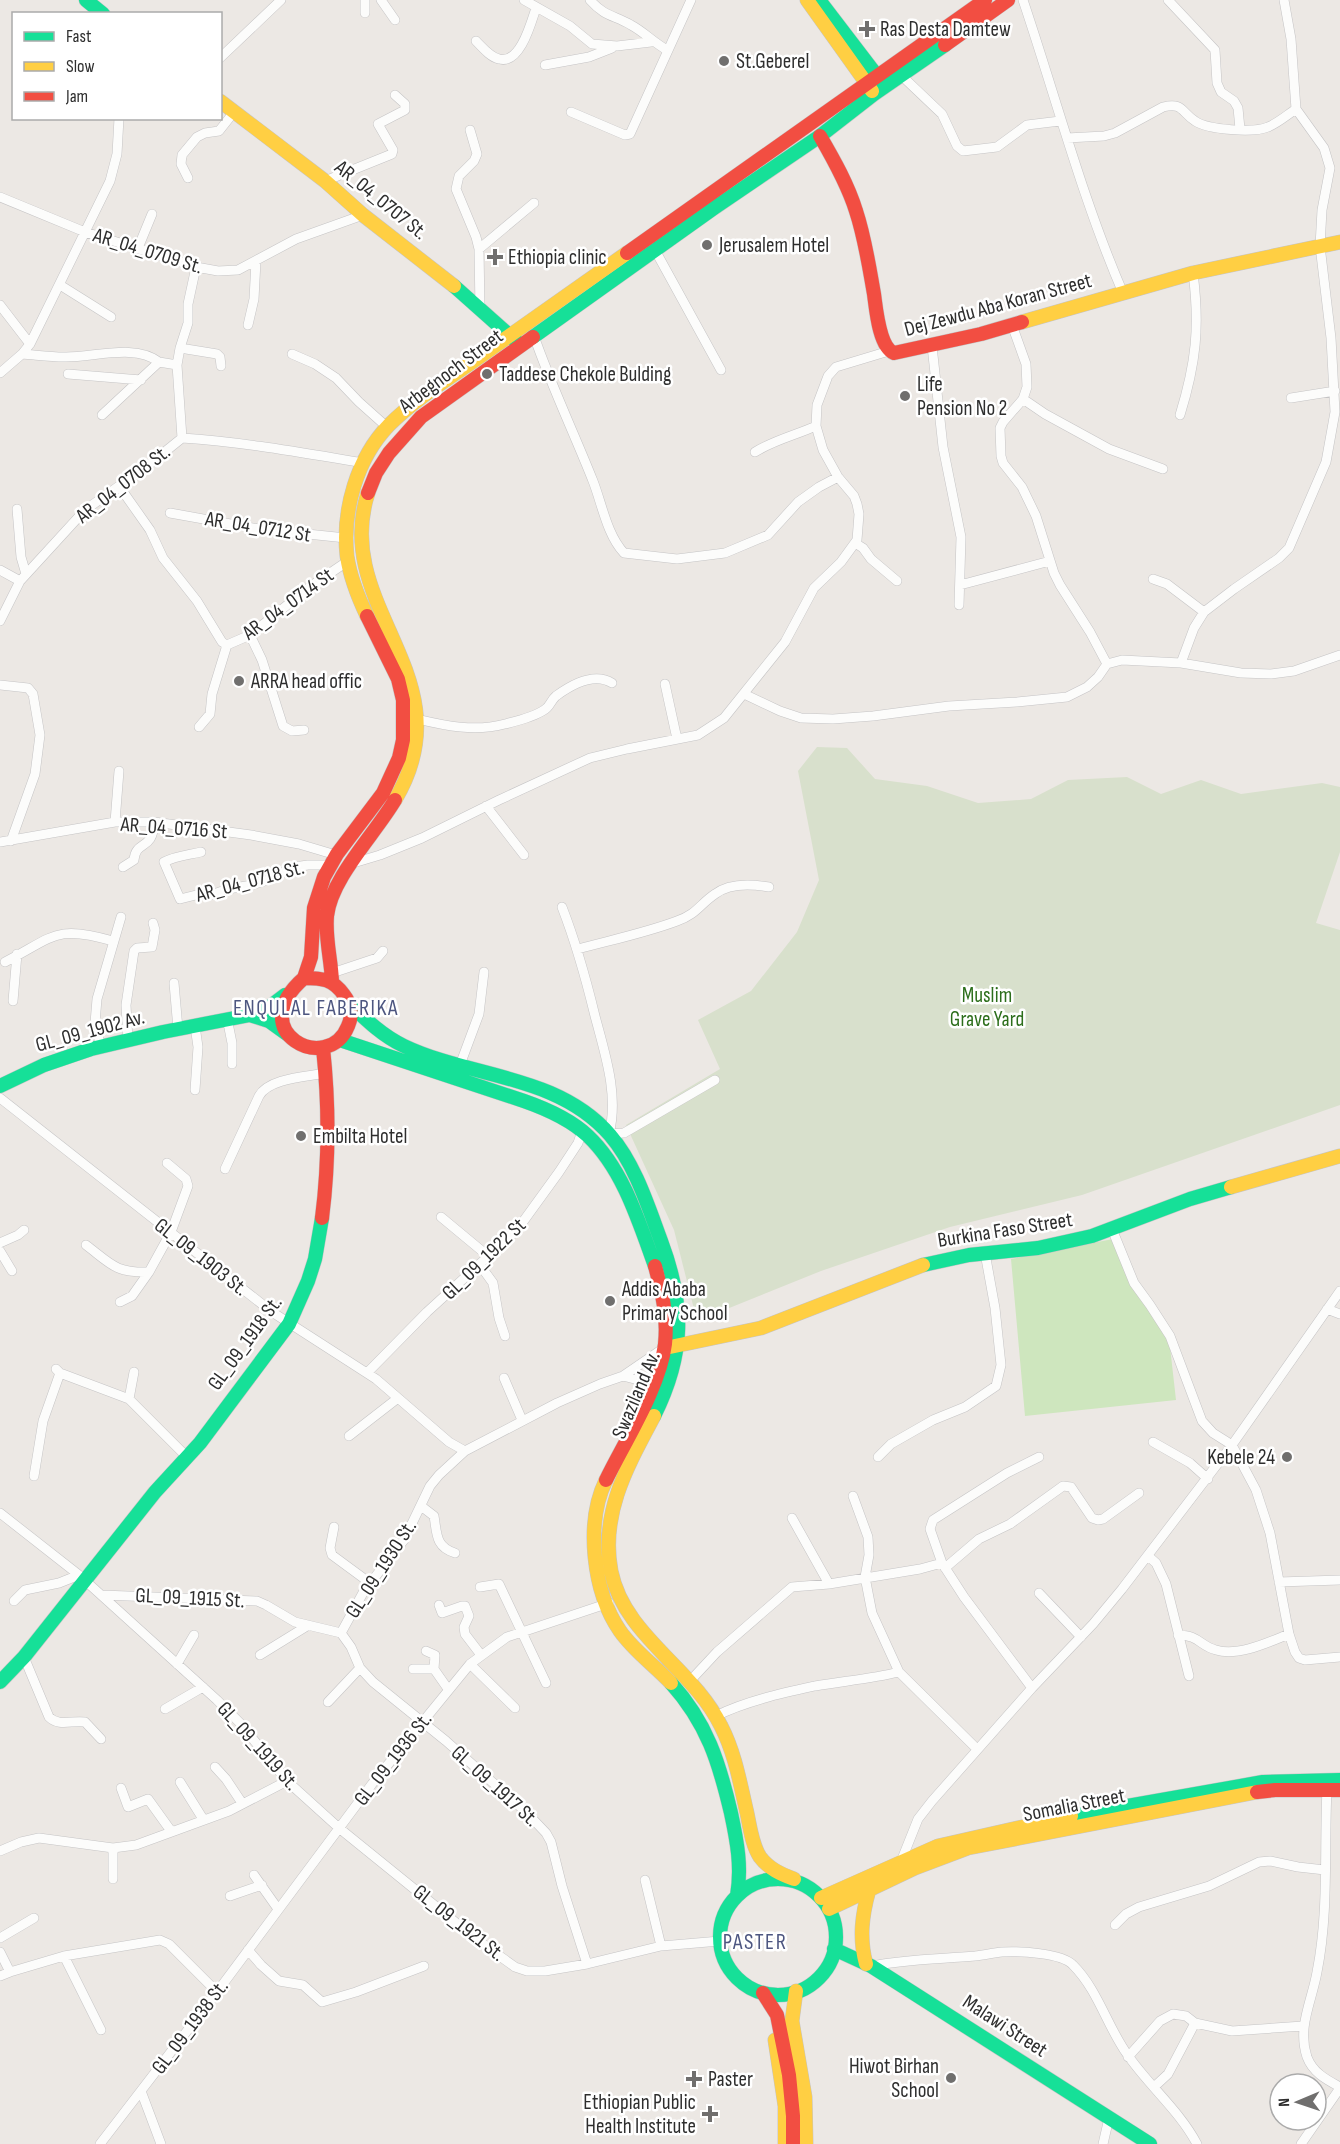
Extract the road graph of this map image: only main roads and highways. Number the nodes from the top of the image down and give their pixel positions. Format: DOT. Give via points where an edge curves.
graph roads {
  1 [pos="86,0"];
  2 [pos="807,0"];
  3 [pos="819,0"];
  4 [pos="985,0"];
  5 [pos="1008,0"];
  6 [pos="101,12"];
  7 [pos="875,84"];
  8 [pos="222,103"];
  9 [pos="820,136"];
  10 [pos="1340,242"];
  11 [pos="515,341"];
  12 [pos="332,977"];
  13 [pos="304,978"];
  14 [pos="285,995"];
  15 [pos="350,1004"];
  16 [pos="250,1015"];
  17 [pos="287,1034"];
  18 [pos="340,1040"];
  19 [pos="323,1048"];
  20 [pos="0,1086"];
  21 [pos="1340,1156"];
  22 [pos="671,1347"];
  23 [pos="0,1682"];
  24 [pos="1340,1780"];
  25 [pos="1333,1790"];
  26 [pos="898,1869"];
  27 [pos="794,1879"];
  28 [pos="869,1890"];
  29 [pos="737,1896"];
  30 [pos="825,1903"];
  31 [pos="834,1949"];
  32 [pos="868,1965"];
  33 [pos="760,1992"];
  34 [pos="792,1992"];
  35 [pos="785,2144"];
  36 [pos="792,2144"];
  37 [pos="798,2144"];
  38 [pos="806,2144"];
  39 [pos="1150,2144"];
  1 -- 6 [label="main road"];
  2 -- 7 [label="main road"];
  3 -- 7 [label="main road"];
  4 -- 7 [label="main road, Arbegnoch Street"];
  5 -- 7 [label="main road, Arbegnoch Street" via="902,76"];
  7 -- 9 [label="main road, Arbegnoch Street"];
  7 -- 11 [label="main road, Arbegnoch Street"];
  8 -- 11 [label="main road, AR_04_0707 St." via="459,290"];
  9 -- 10 [label="main road, Dej Zewdu Aba Koran Street" via="855,207 878,319 889,351 899,353 932,346 1193,273"];
  9 -- 11 [label="main road, Arbegnoch Street" via="534,336"];
  11 -- 12 [label="main road, Arbegnoch Street" via="411,425 384,457 365,497 364,567 404,658 416,697 417,735 401,789 334,891 326,918"];
  11 -- 13 [label="main road, Arbegnoch Street" via="427,393 387,427 364,463 351,500 346,538 351,575 398,680 404,701 404,732 396,770 383,796 333,860 314,908 311,956"];
  12 -- 13 [label="main road"];
  12 -- 15 [label="main road"];
  13 -- 14 [label="main road"];
  14 -- 16 [label="main road, GL_09_1902 Av."];
  14 -- 17 [label="main road" via="281,1014"];
  15 -- 18 [label="main road" via="350,1023"];
  15 -- 22 [label="main road, Swaziland Av." via="372,1025 409,1048 555,1096 585,1113 609,1134 637,1181 669,1258 680,1303 681,1332"];
  16 -- 17 [label="main road" via="269,1021"];
  16 -- 20 [label="main road, GL_09_1902 Av." via="128,1040 43,1064"];
  17 -- 19 [label="main road" via="303,1046"];
  18 -- 19 [label="main road"];
  18 -- 22 [label="main road, Swaziland Av." via="548,1109 582,1131 611,1164 654,1264"];
  19 -- 23 [label="main road, GL_09_1918 St." via="326,1073 322,1225 306,1290 289,1324 188,1457 82,1577 24,1657"];
  21 -- 22 [label="main road, Burkina Faso Street" via="1190,1199 1092,1236 920,1266 761,1328"];
  22 -- 27 [label="main road, Swaziland Av." via="664,1394 626,1469 612,1511 609,1553 614,1583 638,1628 690,1680 716,1716 739,1772 758,1853 773,1871"];
  22 -- 29 [label="main road, Swaziland Av." via="601,1491 596,1510 596,1568 605,1604 616,1625 685,1700 712,1745 739,1846 741,1876"];
  24 -- 26 [label="main road" via="1263,1782 1102,1809 938,1846"];
  25 -- 26 [label="main road, Somalia Street" via="1275,1790 1232,1796 1039,1833"];
  26 -- 28 [label="main road, Somalia Street"];
  26 -- 30 [label="main road"];
  27 -- 29 [label="main road" via="760,1881"];
  27 -- 30 [label="main road"];
  28 -- 30 [label="main road, Somalia Street"];
  28 -- 32 [label="main road" via="860,1927"];
  29 -- 33 [label="main road" via="727,1909 720,1941 732,1971"];
  30 -- 31 [label="main road" via="834,1922"];
  31 -- 32 [label="main road, Malawi Street"];
  31 -- 34 [label="main road" via="826,1970 810,1985"];
  32 -- 39 [label="main road, Malawi Street"];
  33 -- 34 [label="main road"];
  33 -- 35 [label="main road" via="774,2038 785,2106"];
  33 -- 36 [label="main road" via="777,2015 789,2075"];
  34 -- 37 [label="main road" via="783,2004 783,2014 797,2095"];
  34 -- 38 [label="main road" via="792,2020 805,2097"];
}
